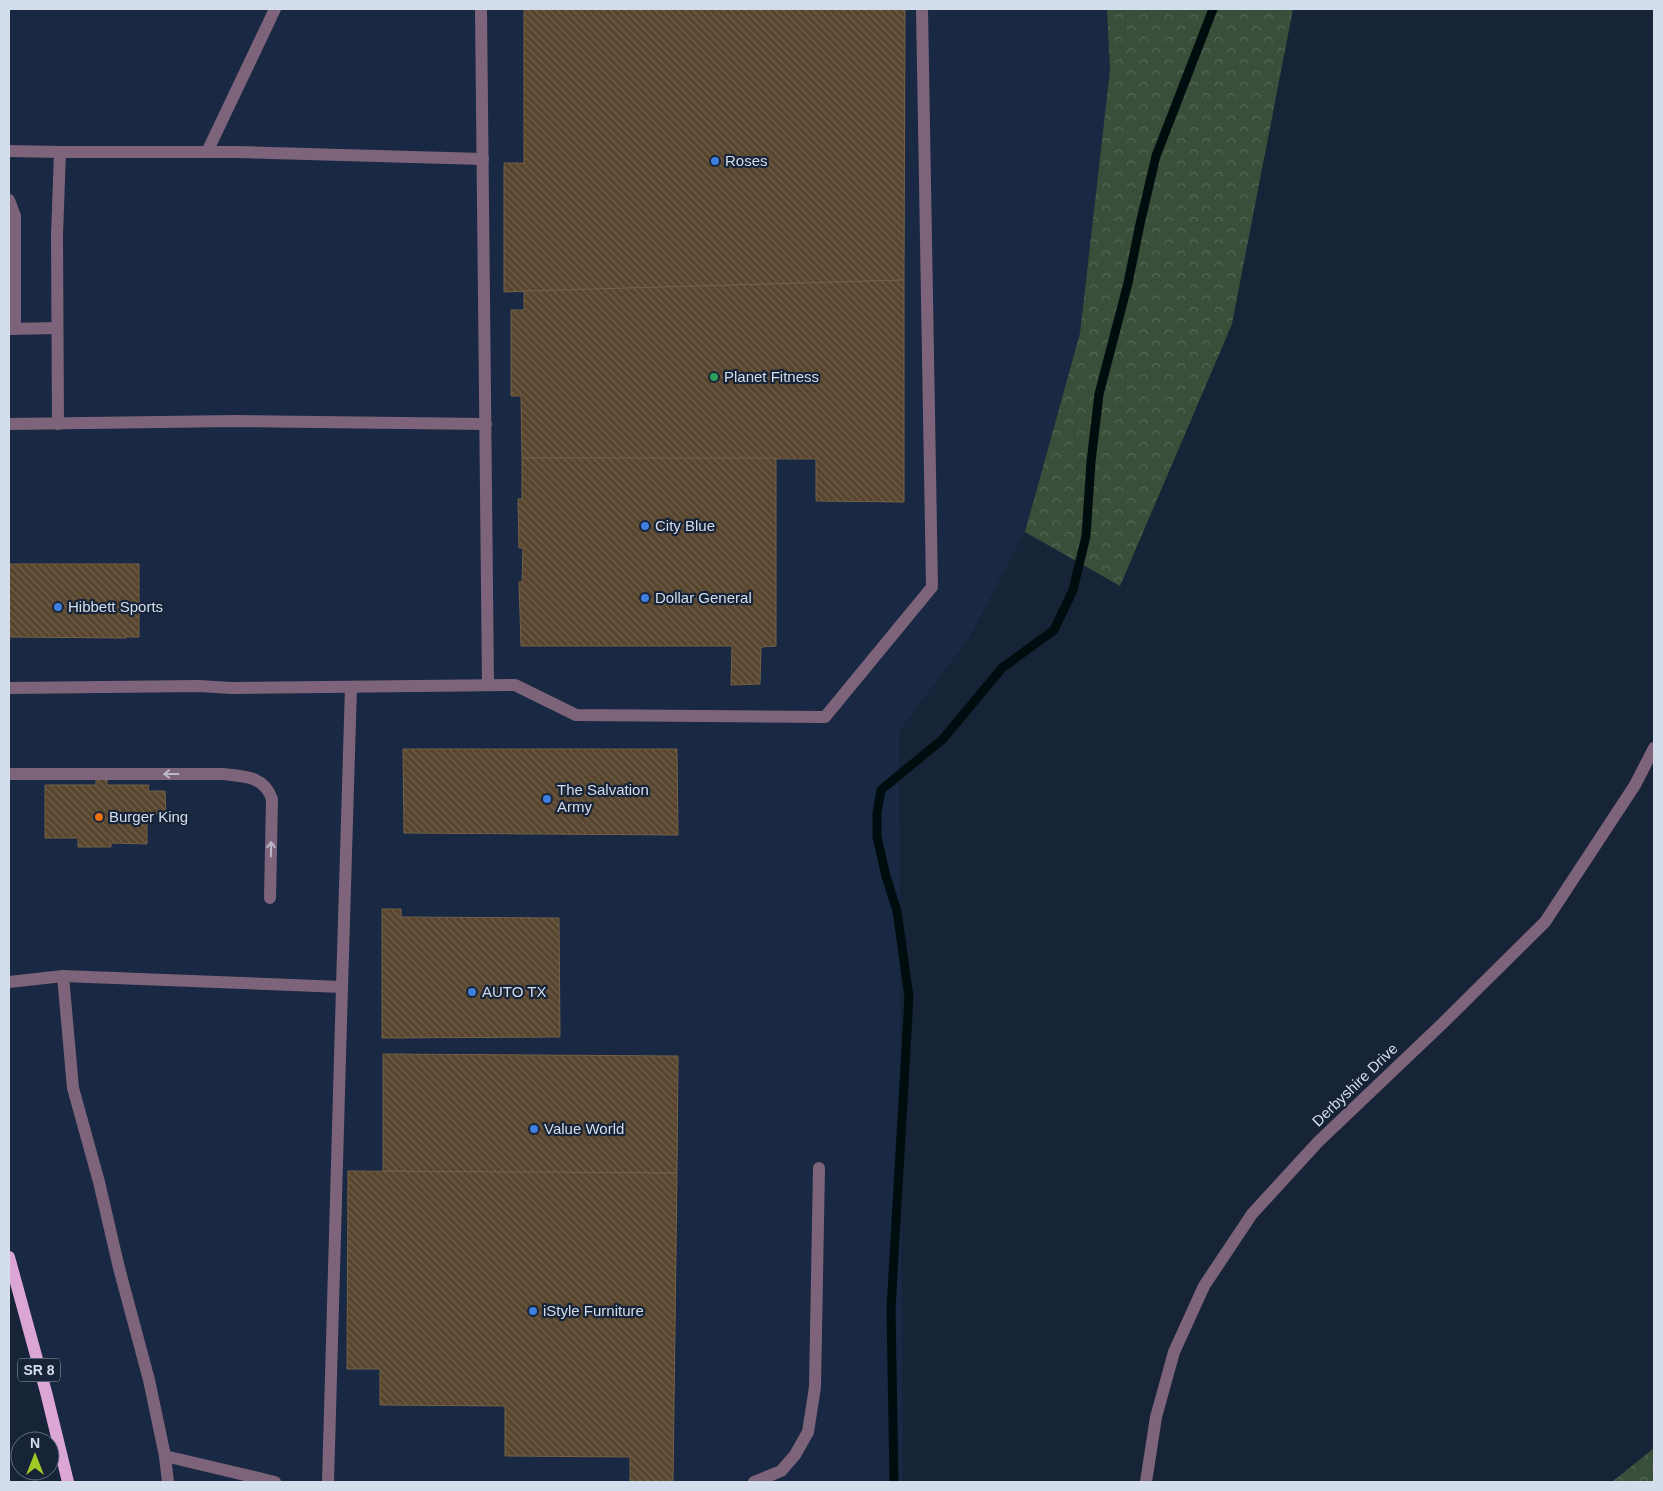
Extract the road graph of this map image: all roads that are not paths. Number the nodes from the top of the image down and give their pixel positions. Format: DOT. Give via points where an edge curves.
graph roads {
  1 [pos="275,9"];
  2 [pos="481,9"];
  3 [pos="922,9"];
  4 [pos="9,151"];
  5 [pos="60,152"];
  6 [pos="208,152"];
  7 [pos="483,159"];
  8 [pos="9,200"];
  9 [pos="57,328"];
  10 [pos="12,329"];
  11 [pos="9,424"];
  12 [pos="58,424"];
  13 [pos="486,424"];
  14 [pos="488,685"];
  15 [pos="351,687"];
  16 [pos="9,688"];
  17 [pos="1654,748"];
  18 [pos="9,774"];
  19 [pos="270,898"];
  20 [pos="63,976"];
  21 [pos="9,982"];
  22 [pos="342,986"];
  23 [pos="819,1168"];
  24 [pos="9,1257"];
  25 [pos="165,1456"];
  26 [pos="68,1482"];
  27 [pos="168,1482"];
  28 [pos="275,1482"];
  29 [pos="328,1482"];
  30 [pos="754,1482"];
  31 [pos="1146,1482"];
  1 -- 6 [label="street"];
  2 -- 7 [label="street"];
  3 -- 14 [label="street" via="932,587 825,717 576,715 515,685"];
  4 -- 5 [label="street"];
  5 -- 6 [label="street"];
  5 -- 9 [label="street"];
  6 -- 7 [label="street"];
  7 -- 13 [label="street"];
  8 -- 10 [label="street" via="15,216"];
  9 -- 10 [label="street"];
  9 -- 12 [label="street"];
  11 -- 12 [label="street"];
  12 -- 13 [label="street" via="234,421"];
  13 -- 14 [label="street"];
  14 -- 15 [label="street"];
  15 -- 16 [label="street"];
  15 -- 22 [label="street"];
  17 -- 31 [label="street, Derbyshire Drive" via="1635,785 1545,922 1318,1142 1252,1214 1204,1286 1174,1352 1156,1417"];
  19 -- 18 [label="street, one-way" via="272,799 269,790 259,781 223,774"];
  20 -- 21 [label="street"];
  20 -- 22 [label="street"];
  20 -- 25 [label="street" via="73,1088 149,1380"];
  22 -- 29 [label="street"];
  23 -- 30 [label="street" via="815,1387 808,1432 781,1471"];
  24 -- 26 [label="main road, SR 8"];
  25 -- 27 [label="street"];
  25 -- 28 [label="street"];
}
